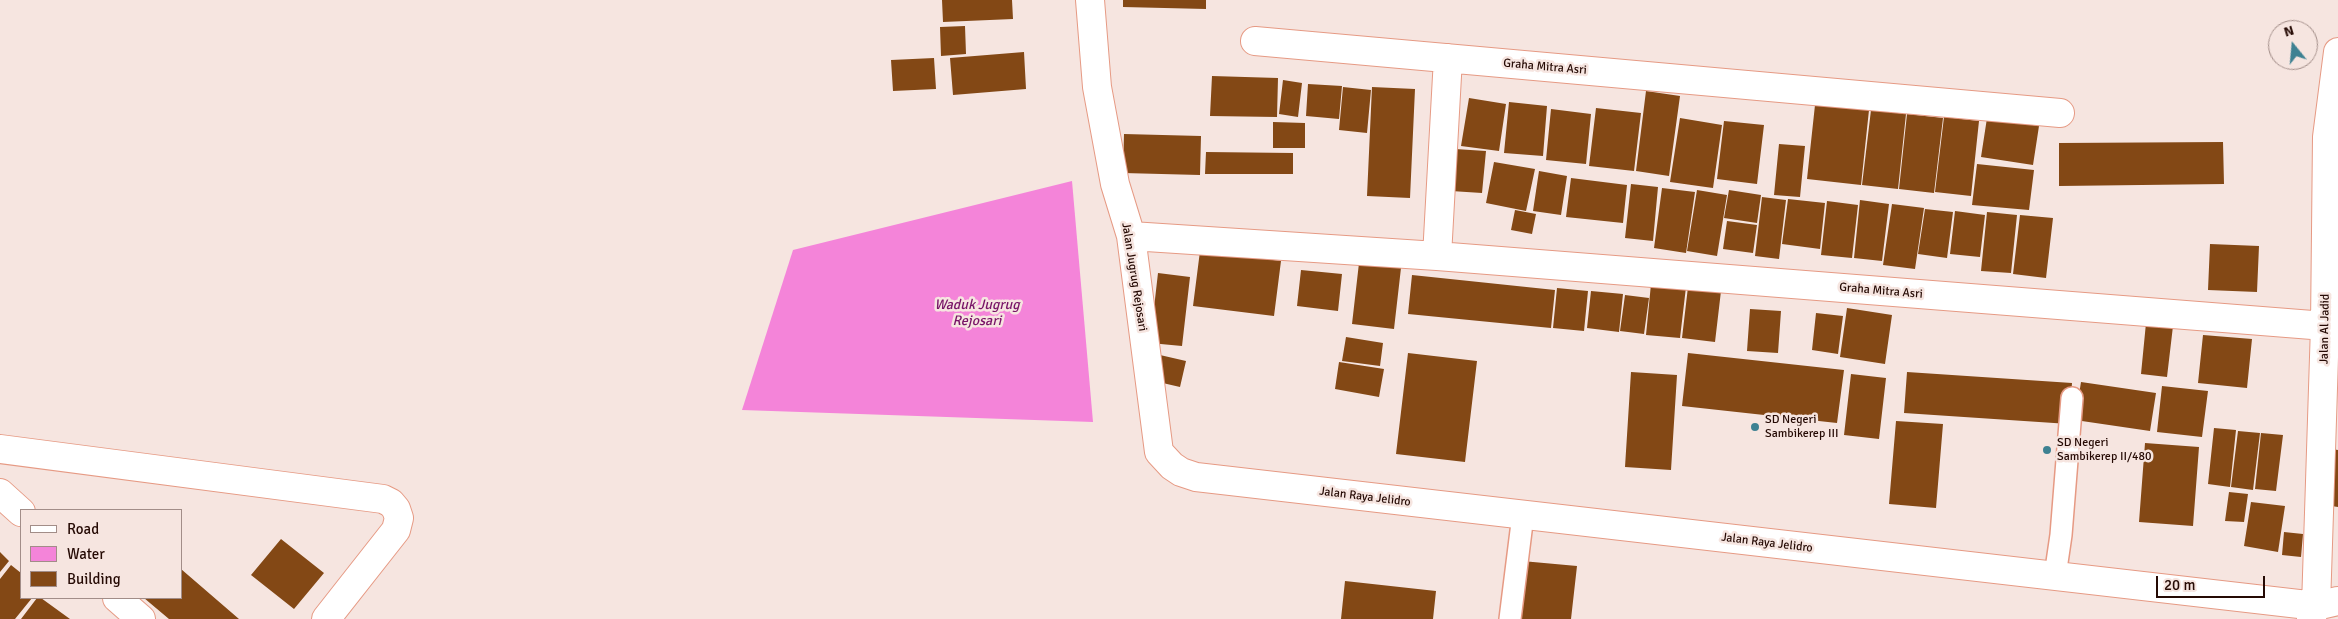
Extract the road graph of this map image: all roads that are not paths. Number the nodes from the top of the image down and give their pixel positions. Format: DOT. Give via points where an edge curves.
graph roads {
  1 [pos="1090,0"];
  2 [pos="1255,41"];
  3 [pos="2338,52"];
  4 [pos="1448,58"];
  5 [pos="2060,113"];
  6 [pos="1131,236"];
  7 [pos="1437,256"];
  8 [pos="2325,326"];
  9 [pos="2072,398"];
  10 [pos="0,449"];
  11 [pos="1196,477"];
  12 [pos="0,493"];
  13 [pos="20,511"];
  14 [pos="1524,515"];
  15 [pos="2054,576"];
  16 [pos="118,599"];
  17 [pos="2322,609"];
  18 [pos="141,619"];
  19 [pos="326,619"];
  20 [pos="1510,619"];
  1 -- 6 [label="street, Jalan Jugrug Rejosari" via="1097,87 1115,184"];
  2 -- 4 [label="street, Graha Mitra Asri"];
  3 -- 8 [label="street, Jalan Al Jadid" via="2327,137"];
  4 -- 5 [label="street, Graha Mitra Asri"];
  4 -- 7 [label="street"];
  6 -- 7 [label="street, Graha Mitra Asri"];
  6 -- 11 [label="street, Jalan Jugrug Rejosari" via="1159,452 1172,466"];
  7 -- 8 [label="street, Graha Mitra Asri"];
  8 -- 17 [label="street, Jalan Al Jadid"];
  9 -- 15 [label="lane" via="2061,535"];
  10 -- 19 [label="street" via="383,498 392,503 399,518 396,530"];
  11 -- 14 [label="street, Jalan Raya Jelidro"];
  12 -- 13 [label="street"];
  14 -- 15 [label="street, Jalan Raya Jelidro"];
  14 -- 20 [label="lane"];
  15 -- 17 [label="street, Jalan Raya Jelidro"];
  16 -- 18 [label="street"];
}
